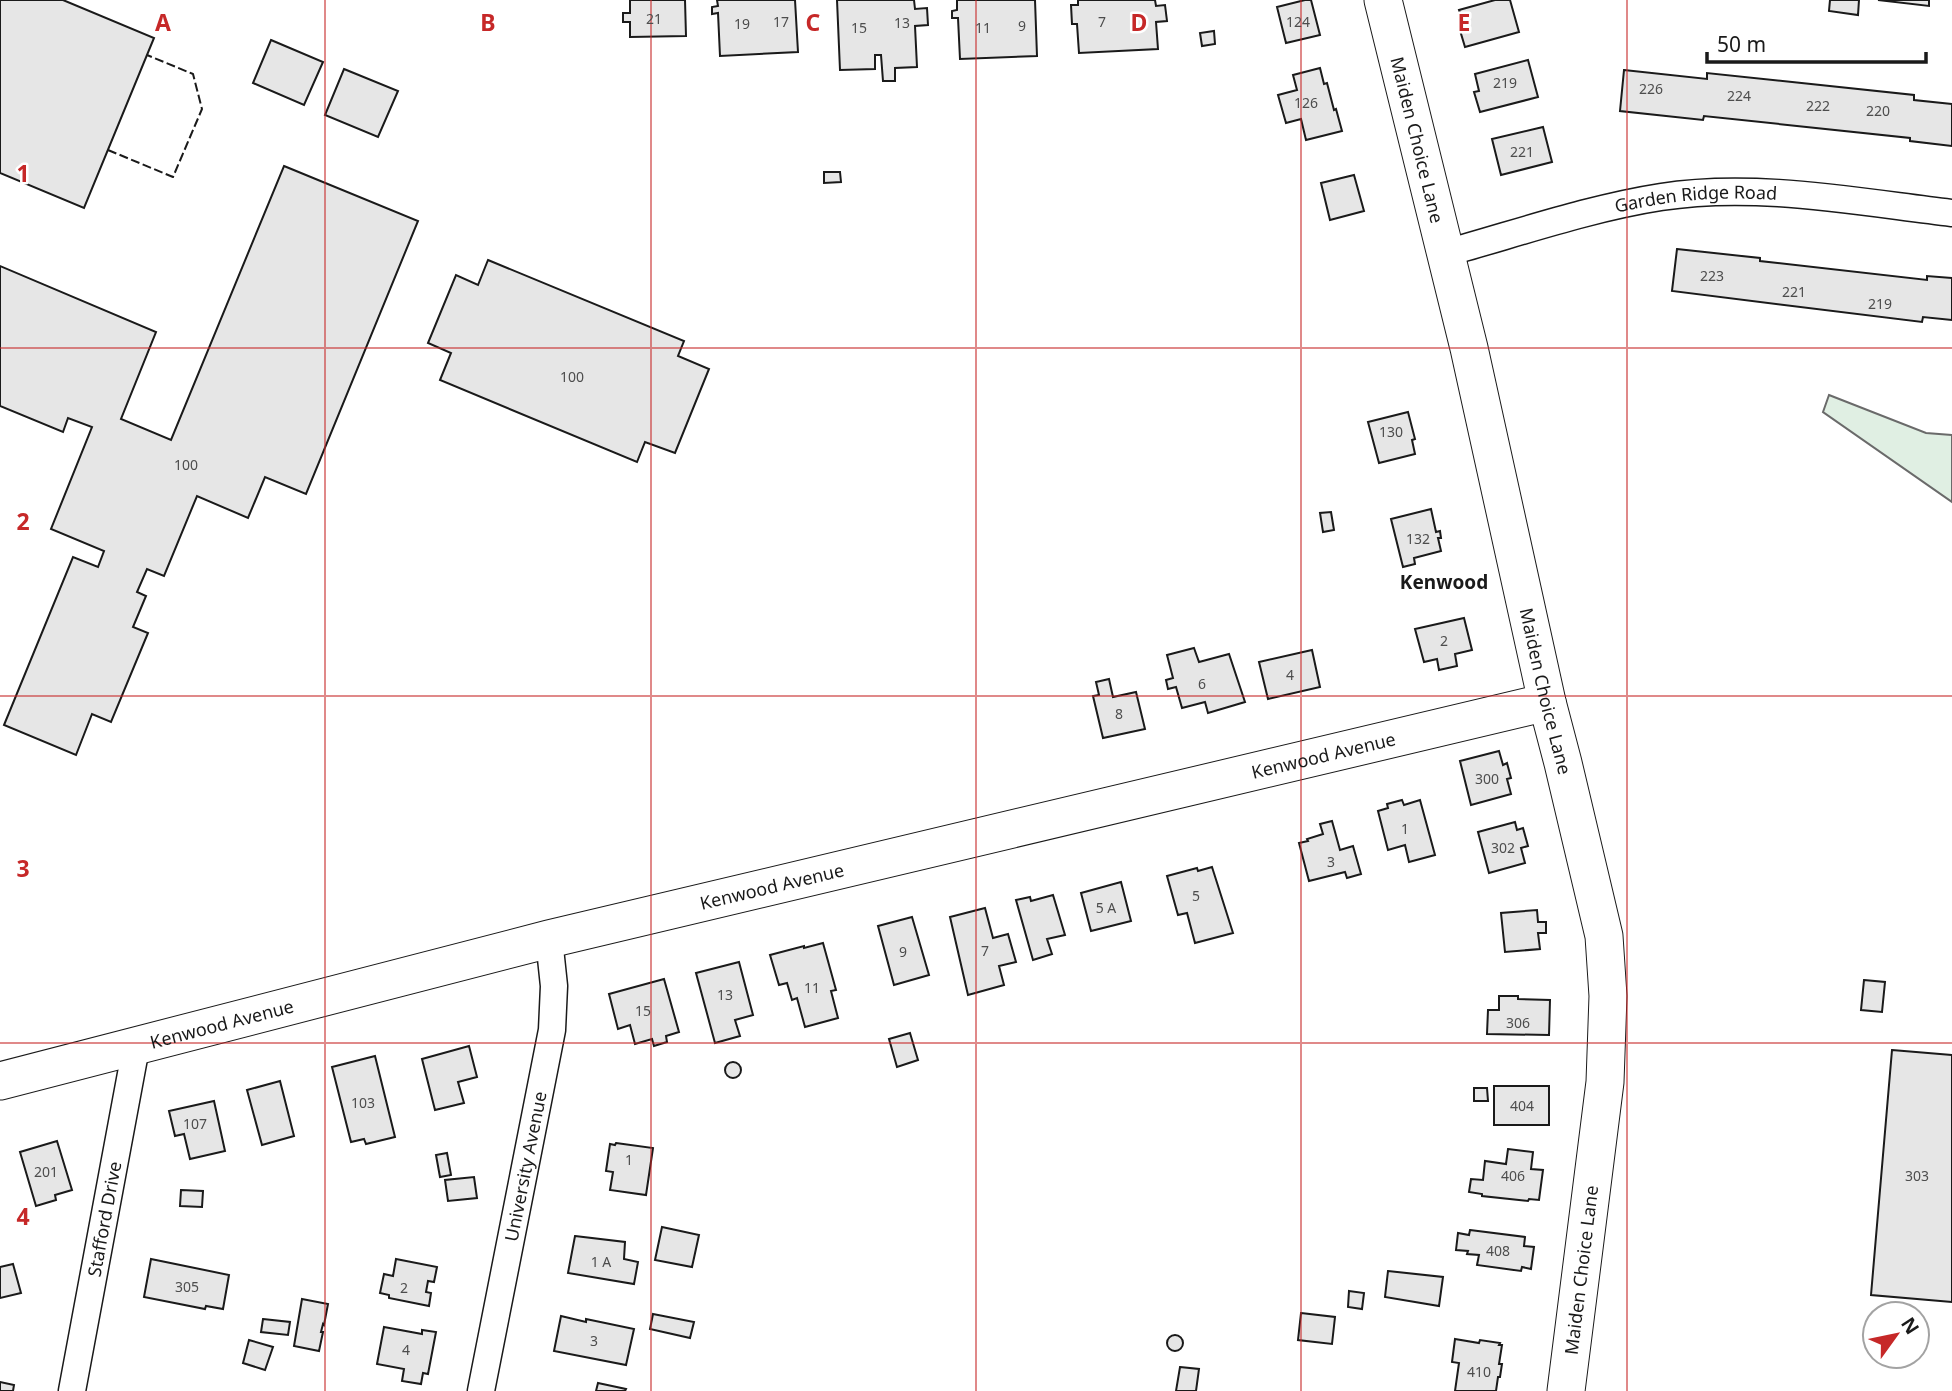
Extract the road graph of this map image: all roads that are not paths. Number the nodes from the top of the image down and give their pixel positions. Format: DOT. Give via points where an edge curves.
graph roads {
  1 [pos="1383,0"];
  2 [pos="1952,213"];
  3 [pos="1446,253"];
  4 [pos="1547,702"];
  5 [pos="549,939"];
  6 [pos="136,1047"];
  7 [pos="0,1081"];
  8 [pos="72,1391"];
  9 [pos="481,1391"];
  10 [pos="1566,1391"];
  1 -- 3 [label="street, Maiden Choice Lane"];
  2 -- 3 [label="street, Garden Ridge Road" via="1726,191 1663,196 1616,206"];
  3 -- 4 [label="street, Maiden Choice Lane"];
  4 -- 5 [label="street, Kenwood Avenue"];
  4 -- 10 [label="street, Maiden Choice Lane" via="1604,936 1608,996 1605,1082"];
  5 -- 6 [label="street, Kenwood Avenue"];
  5 -- 9 [label="street, University Avenue" via="552,1030"];
  6 -- 7 [label="street, Kenwood Avenue"];
  6 -- 8 [label="street, Stafford Drive"];
}
